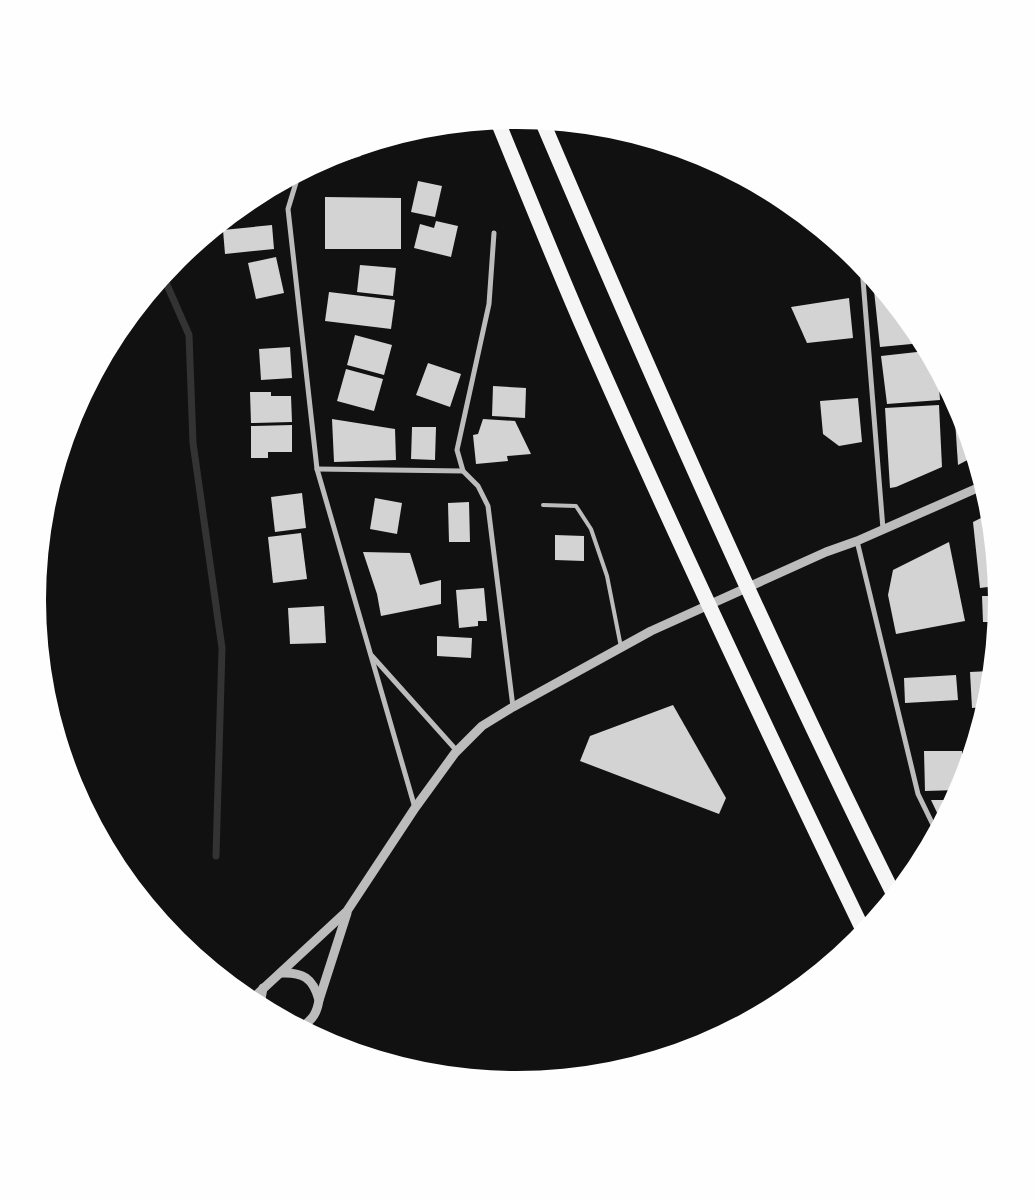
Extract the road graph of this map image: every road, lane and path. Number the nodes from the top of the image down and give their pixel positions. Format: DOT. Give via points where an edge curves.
graph roads {
  1 [pos="501,130"];
  2 [pos="546,130"];
  3 [pos="295,185"];
  4 [pos="494,233"];
  5 [pos="863,280"];
  6 [pos="317,469"];
  7 [pos="463,471"];
  8 [pos="975,489"];
  9 [pos="543,505"];
  10 [pos="884,530"];
  11 [pos="857,541"];
  12 [pos="621,647"];
  13 [pos="370,654"];
  14 [pos="513,706"];
  15 [pos="457,750"];
  16 [pos="415,808"];
  17 [pos="933,823"];
  18 [pos="890,888"];
  19 [pos="347,910"];
  20 [pos="860,924"];
  21 [pos="281,973"];
  22 [pos="264,988"];
  23 [pos="258,993"];
  24 [pos="262,996"];
  25 [pos="319,1000"];
  26 [pos="308,1022"];
  1 -- 20 [label="highway" via="580,319 691,568"];
  2 -- 18 [label="highway" via="693,470"];
  3 -- 6 [label="street" via="288,209"];
  4 -- 7 [label="street" via="489,304 457,450"];
  5 -- 10 [label="street"];
  6 -- 7 [label="street"];
  6 -- 13 [label="street"];
  7 -- 14 [label="street" via="478,486 488,506"];
  8 -- 10 [label="street"];
  9 -- 12 [label="lane" via="576,506 591,529 607,576"];
  10 -- 11 [label="street"];
  11 -- 12 [label="street" via="826,552"];
  11 -- 17 [label="street" via="918,794"];
  12 -- 14 [label="street"];
  13 -- 15 [label="street"];
  13 -- 16 [label="street"];
  14 -- 15 [label="street" via="482,726"];
  15 -- 16 [label="street"];
  16 -- 19 [label="street"];
  19 -- 21 [label="street"];
  19 -- 25 [label="street"];
  21 -- 22 [label="street"];
  21 -- 25 [label="street" via="295,972 307,978 316,988"];
  22 -- 23 [label="street"];
  22 -- 24 [label="street"];
  25 -- 26 [label="street" via="317,1011"];
}
